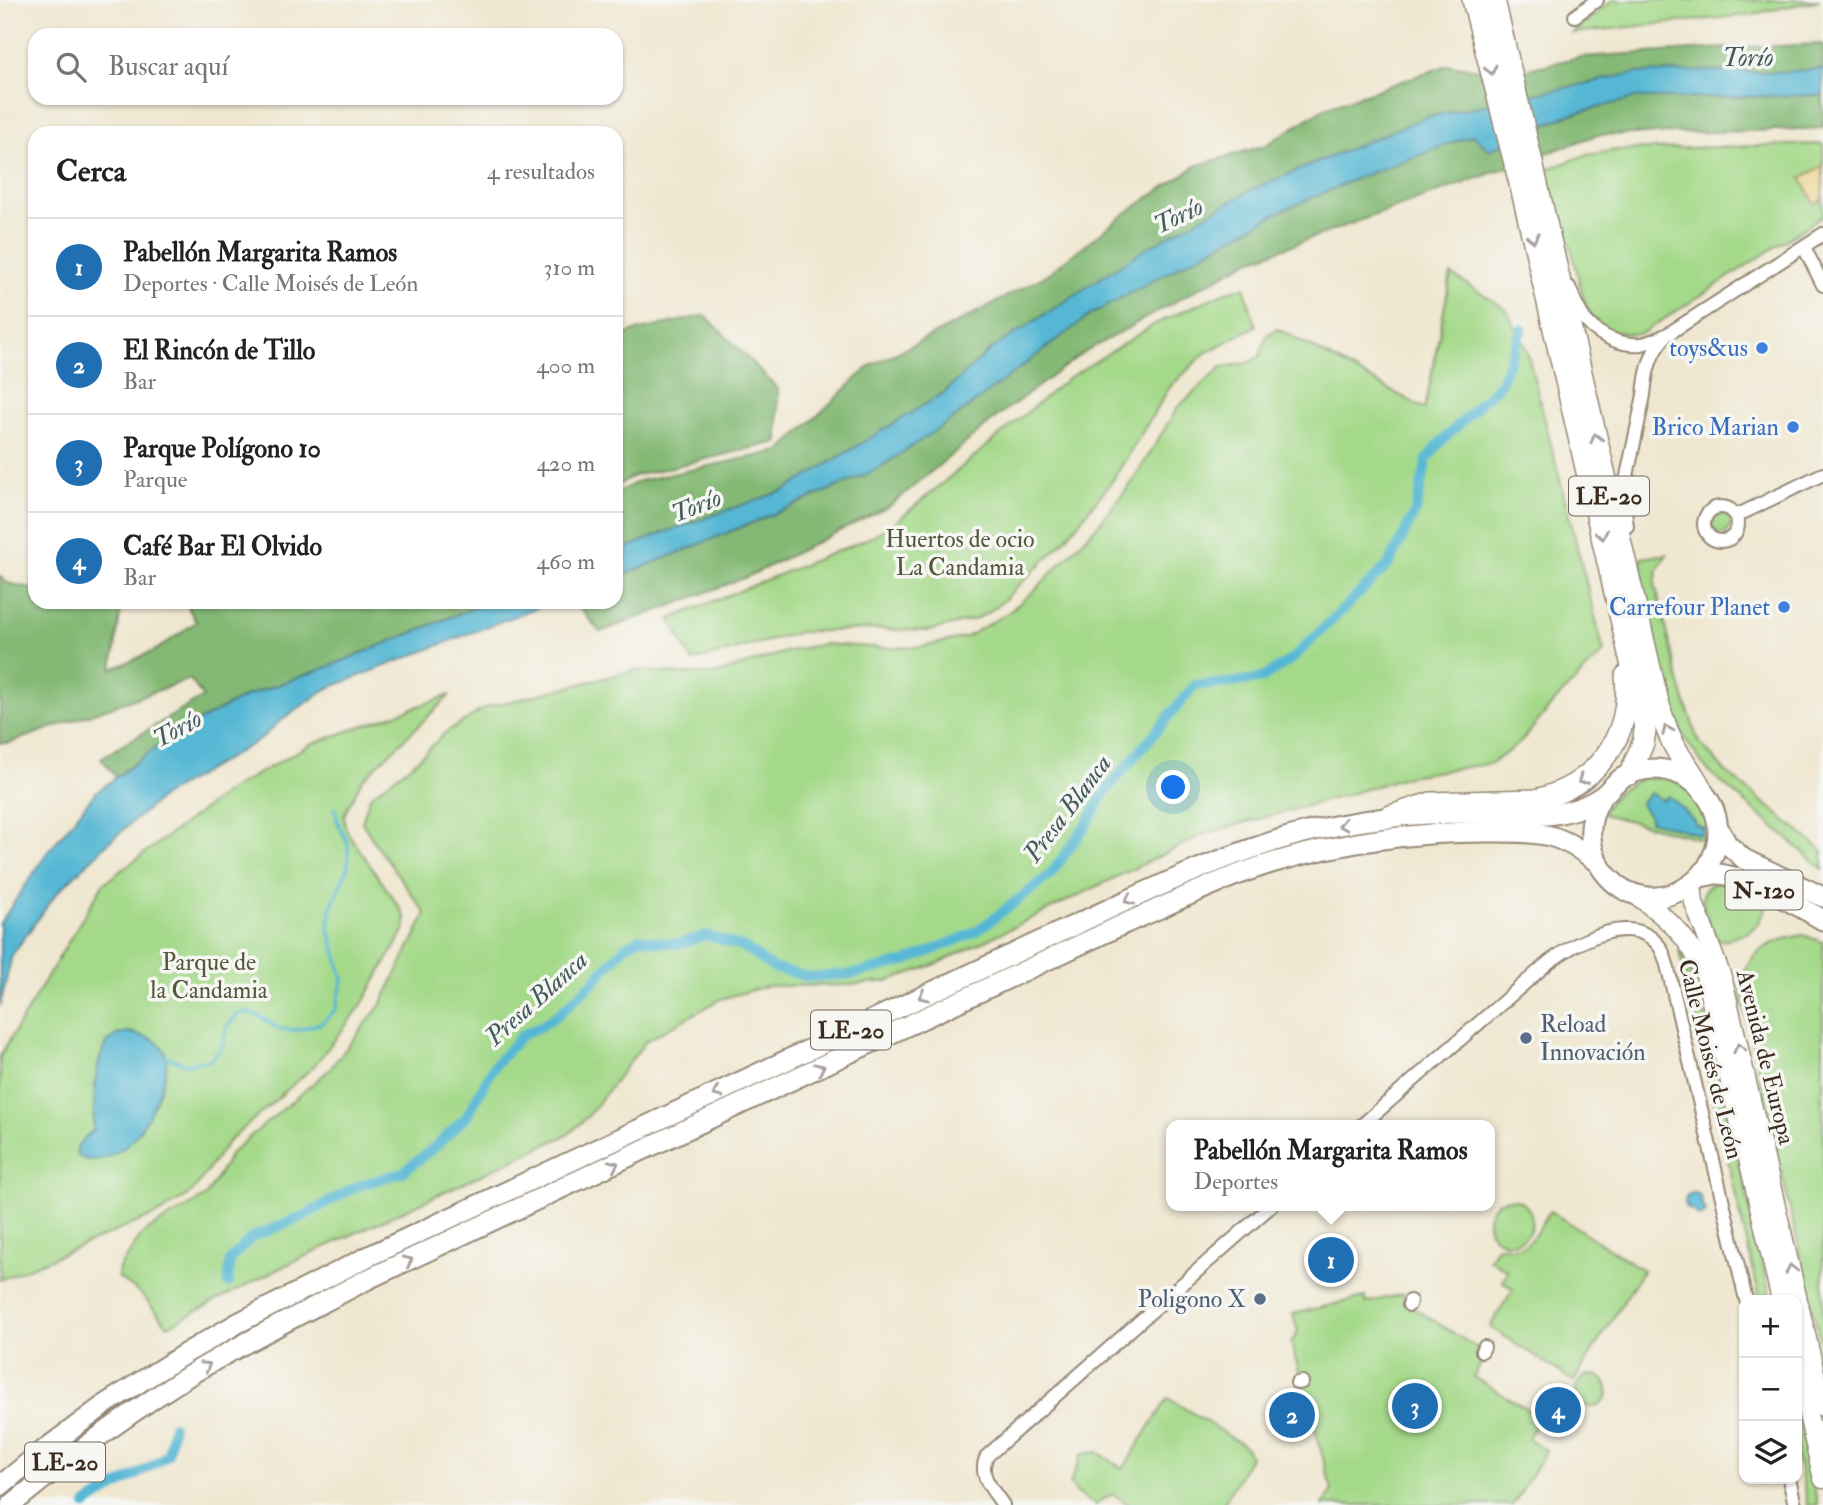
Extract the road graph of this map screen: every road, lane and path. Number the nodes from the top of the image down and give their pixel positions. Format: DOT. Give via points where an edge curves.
graph roads {
  1 [pos="1597,0"];
  2 [pos="1484,2"];
  3 [pos="1575,16"];
  4 [pos="1531,197"];
  5 [pos="1823,234"];
  6 [pos="1804,247"];
  7 [pos="1553,248"];
  8 [pos="1823,285"];
  9 [pos="1668,334"];
  10 [pos="1632,344"];
  11 [pos="1645,379"];
  12 [pos="1823,474"];
  13 [pos="1736,516"];
  14 [pos="1627,572"];
  15 [pos="1624,629"];
  16 [pos="1630,774"];
  17 [pos="1700,789"];
  18 [pos="1602,796"];
  19 [pos="1388,817"];
  20 [pos="1718,829"];
  21 [pos="1597,862"];
  22 [pos="1696,881"];
  23 [pos="1636,895"];
  24 [pos="1823,897"];
  25 [pos="1823,920"];
  26 [pos="1368,1120"];
  27 [pos="1265,1211"];
  28 [pos="1745,1295"];
  29 [pos="1780,1295"];
  30 [pos="1802,1389"];
  31 [pos="1823,1407"];
  32 [pos="1823,1479"];
  33 [pos="1789,1484"];
  34 [pos="0,1486"];
  35 [pos="12,1505"];
  36 [pos="1003,1505"];
  37 [pos="1795,1505"];
  1 -- 3 [label="street"];
  2 -- 4 [label="highway, LE-20"];
  4 -- 7 [label="highway, LE-20"];
  4 -- 15 [label="highway, LE-20, one-way"];
  5 -- 6 [label="street"];
  6 -- 8 [label="street"];
  6 -- 9 [label="street"];
  7 -- 10 [label="street" via="1587,322 1611,339"];
  14 -- 7 [label="highway, LE-20, one-way"];
  9 -- 10 [label="street"];
  9 -- 11 [label="street" via="1653,352"];
  10 -- 11 [label="street"];
  11 -- 14 [label="street" via="1623,495 1630,550"];
  12 -- 13 [label="street"];
  17 -- 14 [label="highway, LE-20, one-way" via="1663,721"];
  15 -- 16 [label="highway, LE-20" via="1645,731"];
  15 -- 19 [label="highway, one-way" via="1627,694 1622,722 1609,752 1580,782 1536,800 1431,803"];
  16 -- 17 [label="highway" via="1671,771"];
  16 -- 18 [label="highway"];
  17 -- 20 [label="highway" via="1713,809"];
  18 -- 19 [label="highway, LE-20" via="1573,810 1547,815"];
  18 -- 21 [label="highway" via="1590,832"];
  19 -- 34 [label="highway, LE-20, one-way" via="1313,831 1202,867 367,1257 186,1353 107,1403"];
  20 -- 22 [label="highway" via="1716,849"];
  20 -- 24 [label="highway, N-120" via="1744,859"];
  21 -- 23 [label="highway" via="1612,882"];
  35 -- 21 [label="highway, LE-20, one-way" via="148,1402 246,1342 368,1279 1237,875 1329,849 1454,832 1551,837"];
  22 -- 23 [label="highway" via="1674,894"];
  22 -- 25 [label="highway, N-120" via="1716,874 1741,881"];
  31 -- 22 [label="main road, Avenida de Europa, one-way" via="1723,980 1694,903"];
  23 -- 29 [label="main road, Avenida de Europa" via="1681,933 1705,975"];
  26 -- 28 [label="street, Calle Moisés de León" via="1565,950 1605,932 1632,930 1648,935 1663,953 1669,973"];
  27 -- 36 [label="street" via="987,1456 983,1473"];
  30 -- 32 [label="main road"];
  33 -- 37 [label="street"];
}
